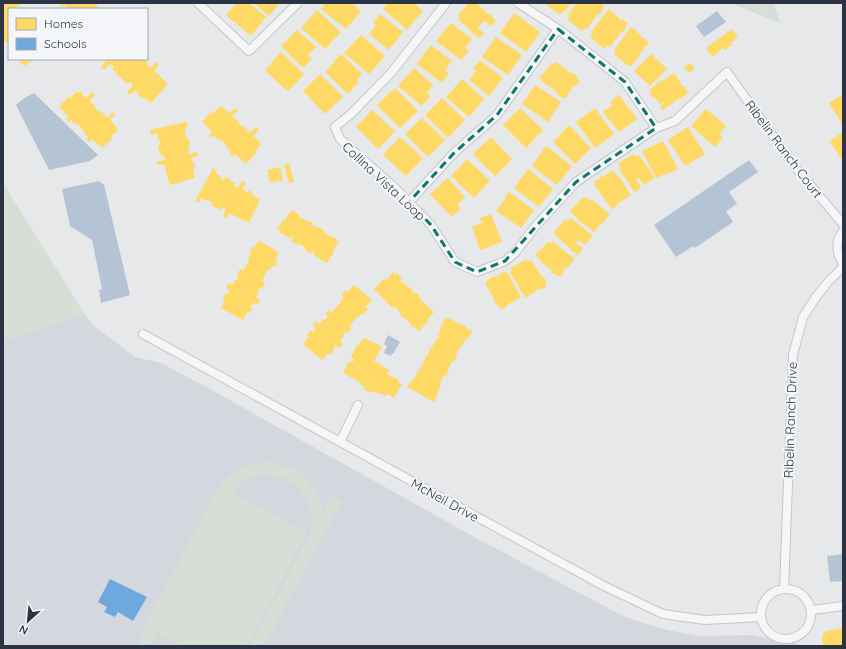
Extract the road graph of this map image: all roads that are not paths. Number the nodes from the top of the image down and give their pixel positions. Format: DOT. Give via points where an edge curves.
graph roads {
  1 [pos="198,3"];
  2 [pos="298,3"];
  3 [pos="446,3"];
  4 [pos="518,3"];
  5 [pos="558,29"];
  6 [pos="727,72"];
  7 [pos="656,128"];
  8 [pos="409,202"];
  9 [pos="843,224"];
  10 [pos="843,231"];
  11 [pos="843,265"];
  12 [pos="143,334"];
  13 [pos="358,405"];
  14 [pos="340,442"];
  15 [pos="784,588"];
  16 [pos="843,606"];
  17 [pos="812,610"];
  18 [pos="761,617"];
  1 -- 2 [label="street" via="249,51"];
  3 -- 8 [label="street, Collina Vista Loop" via="391,72 352,114 335,127 340,139"];
  4 -- 5 [label="street"];
  5 -- 7 [label="street" via="625,82"];
  5 -- 8 [label="street" via="497,115 454,153"];
  6 -- 7 [label="street, Collina Vista Loop" via="675,121"];
  6 -- 9 [label="street, Ribelin Ranch Court" via="795,166"];
  7 -- 8 [label="street, Collina Vista Loop" via="576,182 505,261 477,272 455,262 431,225"];
  10 -- 11 [label="street" via="837,242 839,258"];
  11 -- 15 [label="street, Ribelin Ranch Drive" via="803,317 793,355"];
  12 -- 14 [label="street, McNeil Drive"];
  13 -- 14 [label="street"];
  14 -- 18 [label="street, McNeil Drive" via="604,586 663,614 705,620"];
  15 -- 17 [label="street" via="794,589 802,594 809,601"];
  15 -- 18 [label="street" via="769,594 761,609"];
  16 -- 17 [label="street"];
  17 -- 18 [label="street" via="808,627 795,638 785,639 770,633"];
}
